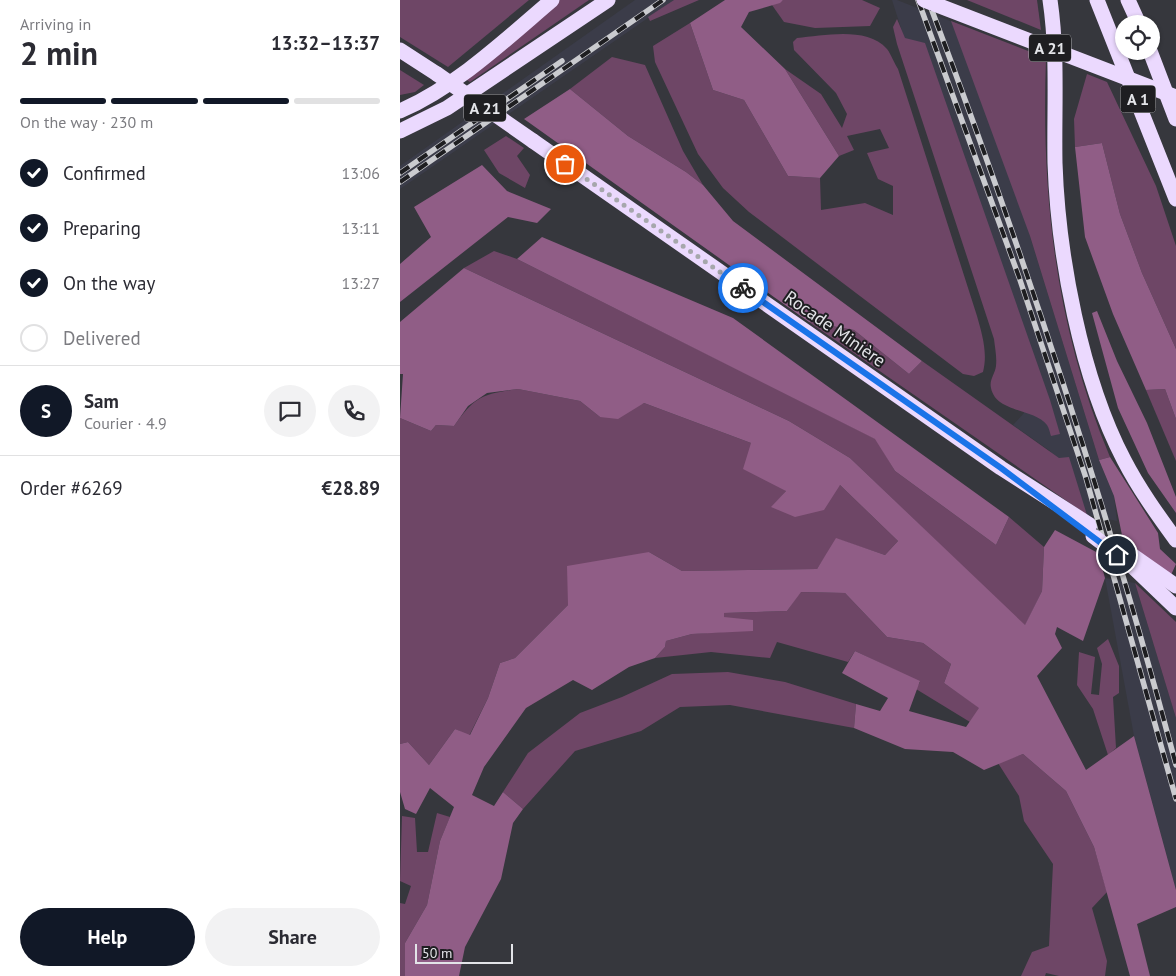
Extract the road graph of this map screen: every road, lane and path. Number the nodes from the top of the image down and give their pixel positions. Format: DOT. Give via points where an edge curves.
graph roads {
  1 [pos="552,0"];
  2 [pos="608,0"];
  3 [pos="924,0"];
  4 [pos="1050,0"];
  5 [pos="1097,0"];
  6 [pos="1128,0"];
  7 [pos="1134,15"];
  8 [pos="400,50"];
  9 [pos="1153,60"];
  10 [pos="1176,97"];
  11 [pos="400,111"];
  12 [pos="1176,119"];
  13 [pos="400,130"];
  14 [pos="1176,199"];
  15 [pos="1176,540"];
  16 [pos="1128,557"];
  17 [pos="1176,586"];
  18 [pos="1176,608"];
  1 -- 11 [label="highway" via="473,66 426,98"];
  2 -- 13 [label="highway" via="446,108"];
  3 -- 10 [label="highway, A 21, bridge"];
  4 -- 15 [label="highway" via="1058,204 1073,303 1112,435 1141,491"];
  5 -- 14 [label="highway, A 1"];
  6 -- 7 [label="highway"];
  8 -- 16 [label="highway, Rocade Minière / A 21, bridge"];
  9 -- 12 [label="highway, A 1"];
  16 -- 17 [label="highway, Rocade Minière / A 21"];
  16 -- 18 [label="highway"];
}
